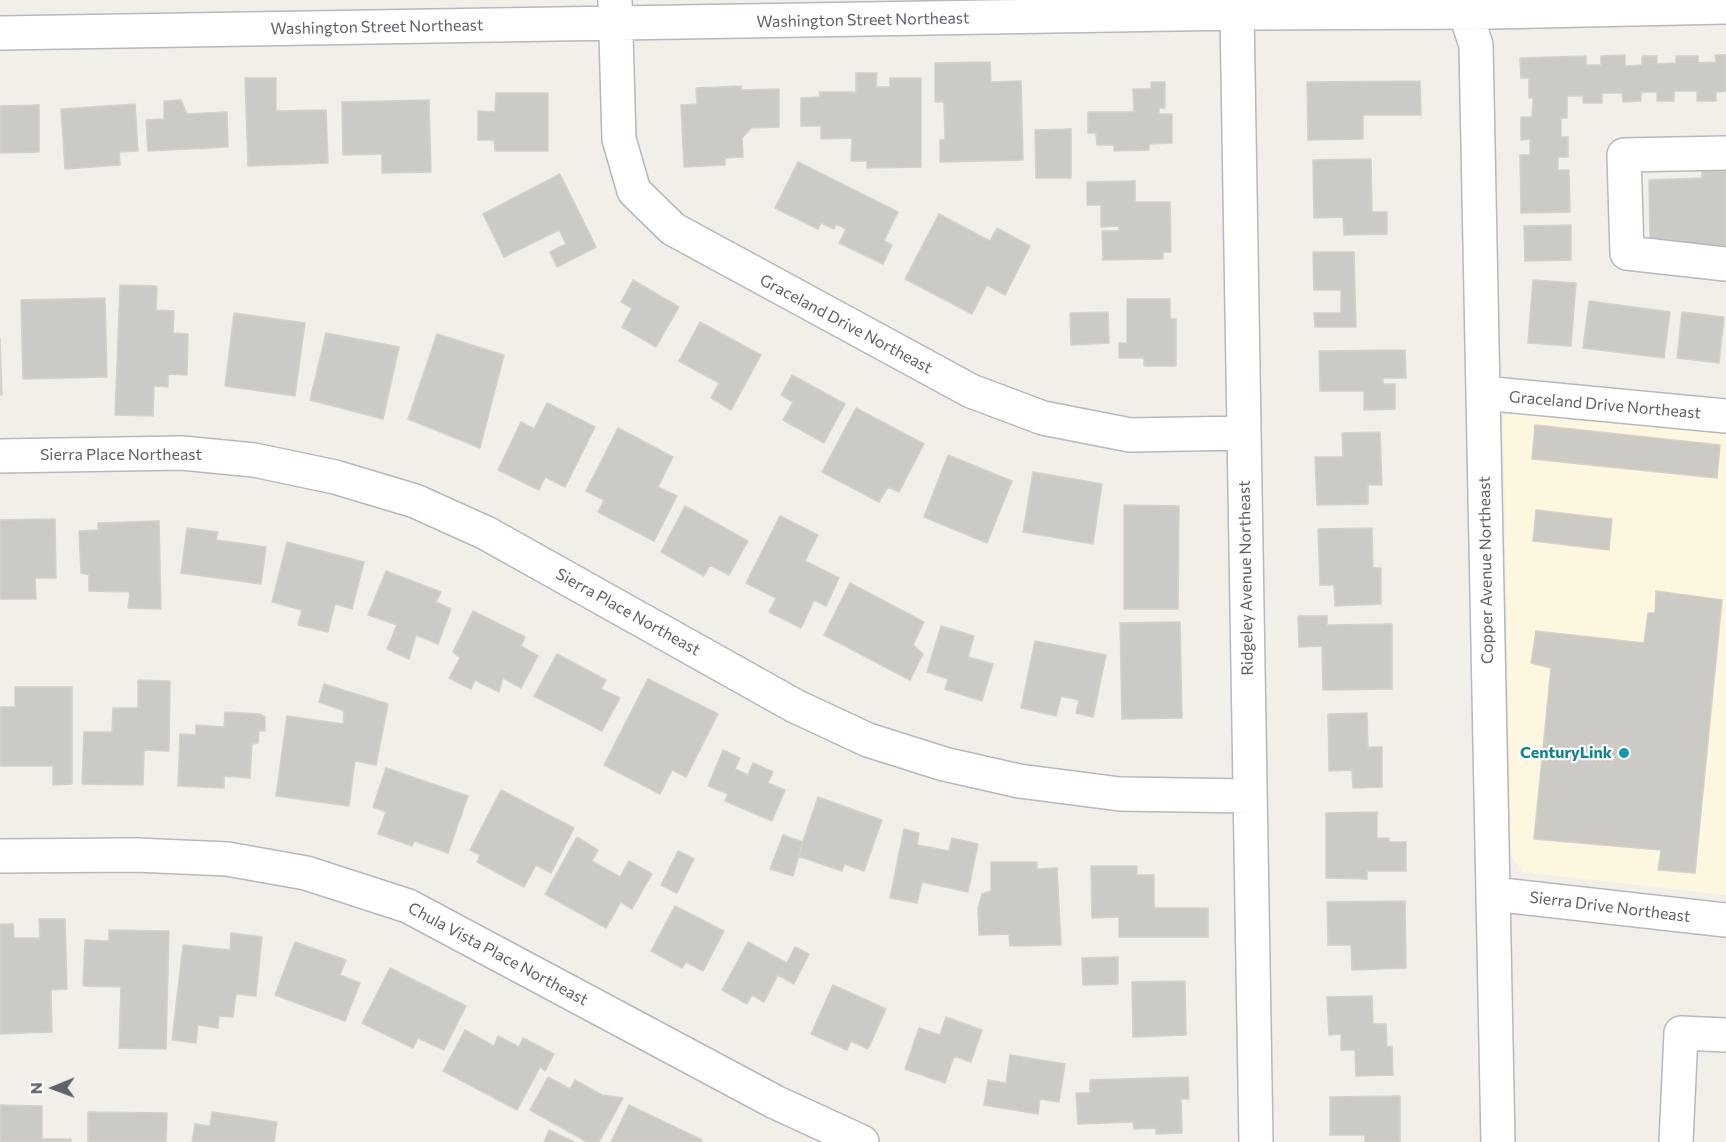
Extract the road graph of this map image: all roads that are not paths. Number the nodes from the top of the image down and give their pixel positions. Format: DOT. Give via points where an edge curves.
graph roads {
  1 [pos="1465,6"];
  2 [pos="1726,8"];
  3 [pos="616,12"];
  4 [pos="1237,13"];
  5 [pos="0,33"];
  6 [pos="1726,153"];
  7 [pos="1726,264"];
  8 [pos="1483,393"];
  9 [pos="1726,416"];
  10 [pos="1244,434"];
  11 [pos="0,456"];
  12 [pos="1250,796"];
  13 [pos="0,856"];
  14 [pos="1493,894"];
  15 [pos="1726,920"];
  16 [pos="1726,1035"];
  17 [pos="862,1142"];
  18 [pos="1256,1142"];
  19 [pos="1498,1142"];
  20 [pos="1676,1142"];
  1 -- 2 [label="street, Washington Street Northeast"];
  1 -- 4 [label="street, Washington Street Northeast"];
  1 -- 8 [label="street, Copper Avenue Northeast" via="1476,45"];
  3 -- 4 [label="street, Washington Street Northeast"];
  3 -- 5 [label="street, Washington Street Northeast"];
  3 -- 10 [label="street, Graceland Drive Northeast" via="619,139 634,191 673,229 971,391 1043,418 1130,435"];
  4 -- 10 [label="street, Ridgeley Avenue Northeast"];
  6 -- 7 [label="street" via="1623,156 1627,253"];
  8 -- 9 [label="street, Graceland Drive Northeast"];
  8 -- 14 [label="street, Copper Avenue Northeast"];
  10 -- 12 [label="street, Ridgeley Avenue Northeast"];
  11 -- 12 [label="street, Sierra Place Northeast" via="182,453 254,460 335,477 415,501 486,533 795,706 868,740 944,764 1019,781 1120,794"];
  12 -- 18 [label="street, Ridgeley Avenue Northeast"];
  13 -- 17 [label="street, Chula Vista Place Northeast" via="226,859 306,873 408,906 775,1102"];
  14 -- 15 [label="street, Sierra Drive Northeast"];
  14 -- 19 [label="street, Copper Avenue Northeast"];
  16 -- 20 [label="street" via="1681,1033"];
}
